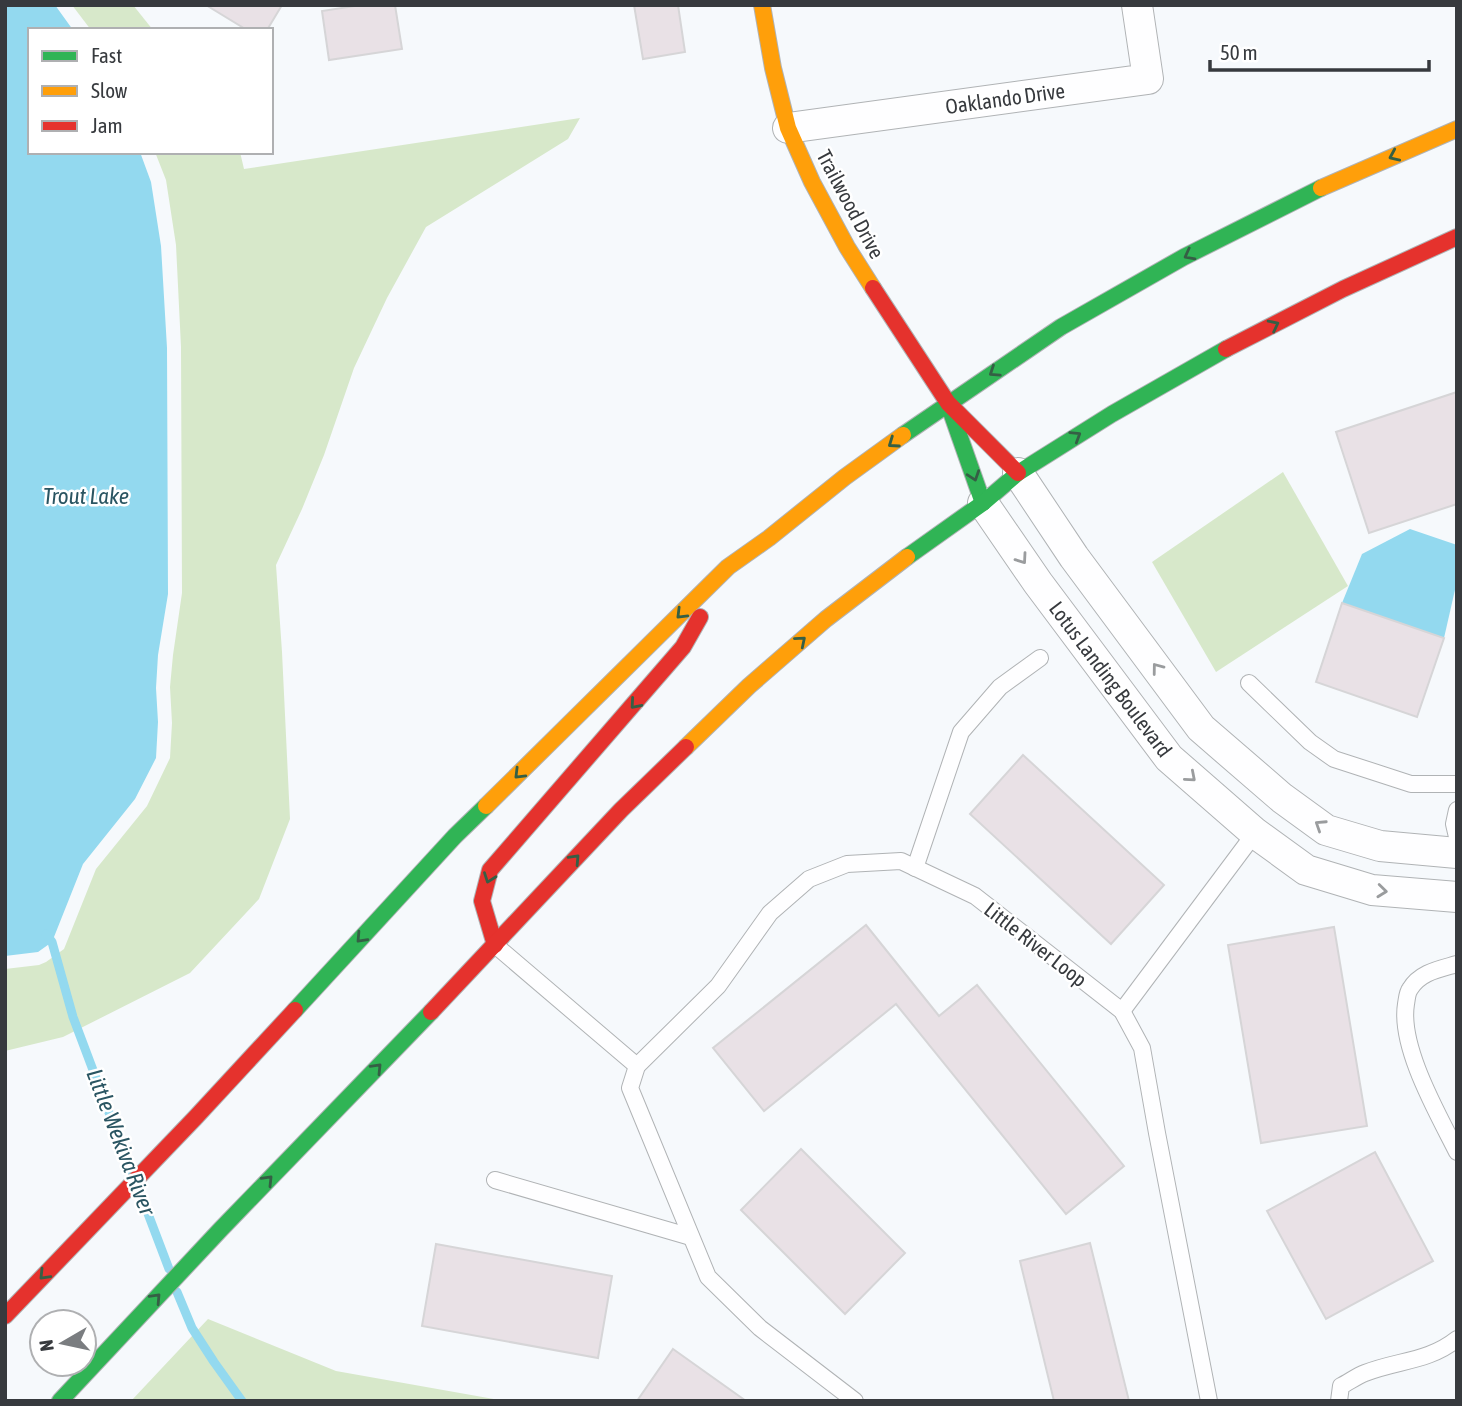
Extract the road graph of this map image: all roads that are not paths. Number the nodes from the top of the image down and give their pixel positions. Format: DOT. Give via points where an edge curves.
graph roads {
  1 [pos="762,5"];
  2 [pos="1137,5"];
  3 [pos="788,128"];
  4 [pos="1457,129"];
  5 [pos="1457,237"];
  6 [pos="948,403"];
  7 [pos="1018,472"];
  8 [pos="983,503"];
  9 [pos="728,567"];
  10 [pos="1040,658"];
  11 [pos="1249,683"];
  12 [pos="1457,784"];
  13 [pos="1457,810"];
  14 [pos="1255,833"];
  15 [pos="1457,837"];
  16 [pos="1457,853"];
  17 [pos="915,868"];
  18 [pos="1457,897"];
  19 [pos="495,945"];
  20 [pos="1457,964"];
  21 [pos="1122,1011"];
  22 [pos="637,1066"];
  23 [pos="1457,1152"];
  24 [pos="495,1180"];
  25 [pos="691,1237"];
  26 [pos="5,1316"];
  27 [pos="1457,1339"];
  28 [pos="60,1401"];
  29 [pos="855,1401"];
  30 [pos="1209,1401"];
  31 [pos="1339,1401"];
  1 -- 3 [label="main road, Trailwood Drive"];
  2 -- 3 [label="street, Oaklando Drive" via="1148,79"];
  3 -- 6 [label="main road, Trailwood Drive" via="847,247"];
  4 -- 6 [label="main road, one-way" via="1305,195 1184,257 1061,327"];
  7 -- 5 [label="main road, one-way" via="1227,349"];
  6 -- 7 [label="main road, Trailwood Drive"];
  6 -- 8 [label="main road, Trailwood Drive, one-way"];
  6 -- 9 [label="main road, one-way"];
  7 -- 8 [label="main road"];
  16 -- 7 [label="street, Lotus Landing Boulevard, one-way" via="1380,846 1326,830 1211,737 1074,557"];
  8 -- 14 [label="street, Lotus Landing Boulevard, one-way" via="1169,758"];
  19 -- 8 [label="main road, one-way" via="621,810 749,685 826,620"];
  9 -- 19 [label="main road, one-way" via="683,647 490,870 482,901"];
  9 -- 26 [label="main road, one-way" via="455,836"];
  10 -- 17 [label="lane" via="1000,687 961,732"];
  11 -- 12 [label="lane" via="1334,759 1411,784"];
  13 -- 15 [label="lane"];
  14 -- 18 [label="street, Lotus Landing Boulevard, one-way" via="1306,870 1372,890"];
  14 -- 21 [label="lane"];
  17 -- 21 [label="lane, Little River Loop" via="975,896"];
  17 -- 22 [label="lane, Little River Loop" via="901,861 847,864 809,879 770,913 718,986"];
  19 -- 22 [label="lane"];
  28 -- 19 [label="main road, one-way"];
  20 -- 23 [label="lane" via="1419,978 1408,990 1404,1016 1410,1051"];
  21 -- 30 [label="lane, Little River Loop" via="1142,1048"];
  22 -- 25 [label="lane" via="630,1087"];
  24 -- 25 [label="lane"];
  25 -- 29 [label="lane" via="708,1277 760,1328"];
  27 -- 31 [label="lane" via="1425,1357 1364,1373 1341,1386"];
}
